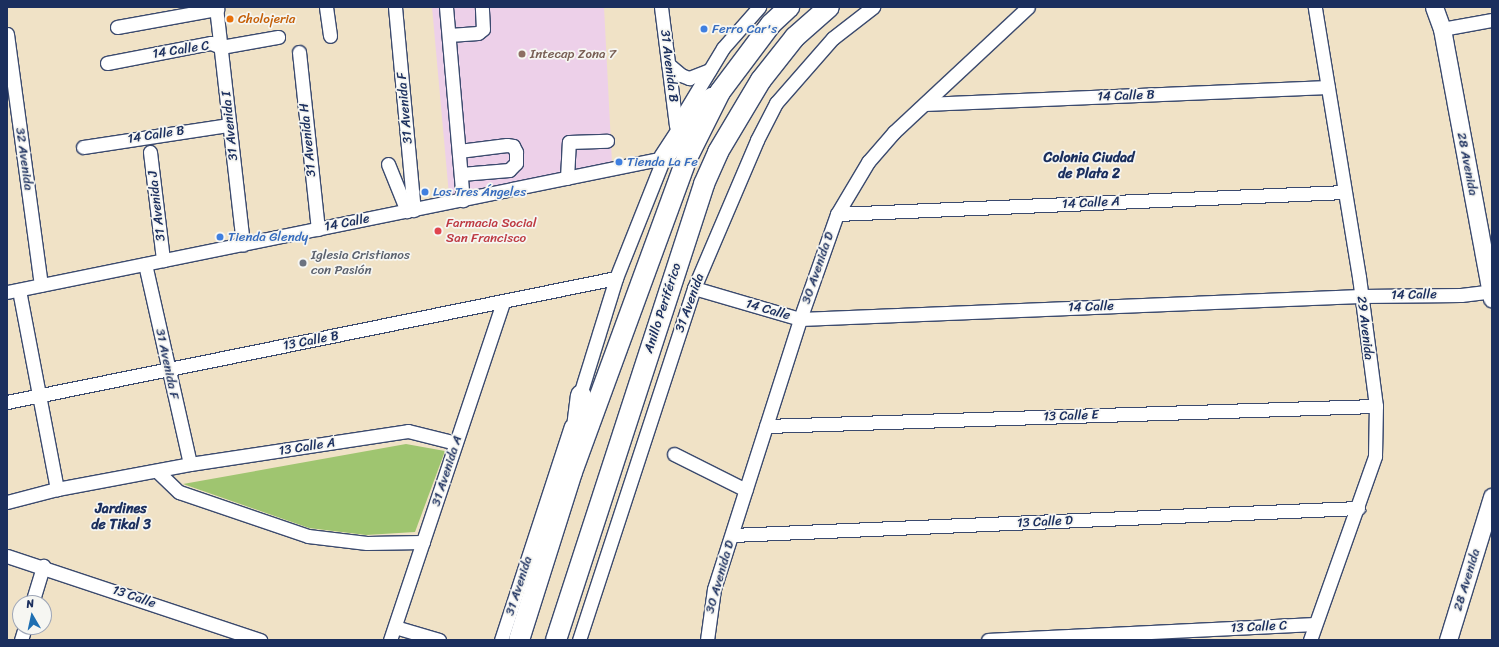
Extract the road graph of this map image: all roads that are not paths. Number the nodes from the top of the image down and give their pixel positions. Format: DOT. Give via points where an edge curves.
graph roads {
  1 [pos="326,7"];
  2 [pos="395,7"];
  3 [pos="446,7"];
  4 [pos="482,7"];
  5 [pos="661,7"];
  6 [pos="759,7"];
  7 [pos="789,7"];
  8 [pos="829,7"];
  9 [pos="873,7"];
  10 [pos="1028,7"];
  11 [pos="1315,7"];
  12 [pos="1434,7"];
  13 [pos="1444,7"];
  14 [pos="216,8"];
  15 [pos="1492,20"];
  16 [pos="117,27"];
  17 [pos="1442,29"];
  18 [pos="7,34"];
  19 [pos="449,35"];
  20 [pos="330,36"];
  21 [pos="278,37"];
  22 [pos="221,47"];
  23 [pos="299,52"];
  24 [pos="108,63"];
  25 [pos="668,64"];
  26 [pos="710,70"];
  27 [pos="1328,87"];
  28 [pos="720,92"];
  29 [pos="925,104"];
  30 [pos="229,124"];
  31 [pos="676,126"];
  32 [pos="607,141"];
  33 [pos="83,147"];
  34 [pos="459,151"];
  35 [pos="150,152"];
  36 [pos="664,158"];
  37 [pos="388,164"];
  38 [pos="461,174"];
  39 [pos="567,178"];
  40 [pos="1345,192"];
  41 [pos="463,200"];
  42 [pos="411,210"];
  43 [pos="837,214"];
  44 [pos="318,229"];
  45 [pos="243,244"];
  46 [pos="163,260"];
  47 [pos="145,264"];
  48 [pos="616,278"];
  49 [pos="41,285"];
  50 [pos="1491,287"];
  51 [pos="694,288"];
  52 [pos="13,291"];
  53 [pos="1361,296"];
  54 [pos="503,303"];
  55 [pos="800,319"];
  56 [pos="168,370"];
  57 [pos="581,395"];
  58 [pos="40,396"];
  59 [pos="7,402"];
  60 [pos="1376,406"];
  61 [pos="766,426"];
  62 [pos="456,443"];
  63 [pos="674,454"];
  64 [pos="190,464"];
  65 [pos="158,472"];
  66 [pos="572,472"];
  67 [pos="57,489"];
  68 [pos="746,490"];
  69 [pos="1492,497"];
  70 [pos="7,502"];
  71 [pos="1358,508"];
  72 [pos="732,535"];
  73 [pos="423,542"];
  74 [pos="7,556"];
  75 [pos="43,566"];
  76 [pos="34,595"];
  77 [pos="1314,624"];
  78 [pos="395,627"];
  79 [pos="260,640"];
  80 [pos="390,640"];
  81 [pos="439,640"];
  82 [pos="501,640"];
  83 [pos="518,640"];
  84 [pos="556,640"];
  85 [pos="579,640"];
  86 [pos="707,640"];
  87 [pos="988,640"];
  88 [pos="1310,640"];
  89 [pos="1448,640"];
  1 -- 20 [label="street"];
  2 -- 42 [label="street, 31 Avenida F"];
  3 -- 19 [label="street"];
  4 -- 19 [label="street" via="483,29 478,33"];
  5 -- 25 [label="street, 31 Avenida B"];
  6 -- 26 [label="street, 31 Avenida" via="723,48"];
  7 -- 28 [label="highway" via="766,30"];
  8 -- 84 [label="highway, Anillo Periférico" via="795,37 761,80 722,145 704,184"];
  9 -- 51 [label="street, 31 Avenida" via="833,38 776,103 757,140"];
  10 -- 29 [label="street, 30 Avenida D"];
  11 -- 27 [label="street, 29 Avenida"];
  12 -- 17 [label="main road, 28 Avenida"];
  13 -- 17 [label="main road, 28 Avenida"];
  14 -- 16 [label="street"];
  14 -- 22 [label="street, 31 Avenida I"];
  15 -- 17 [label="street"];
  17 -- 50 [label="main road, 28 Avenida"];
  18 -- 49 [label="street, 32 Avenida"];
  19 -- 34 [label="street"];
  21 -- 22 [label="street, 14 Calle C"];
  22 -- 24 [label="street, 14 Calle C" via="211,43"];
  22 -- 30 [label="street, 31 Avenida I"];
  23 -- 44 [label="street, 31 Avenida H"];
  25 -- 26 [label="street" via="689,78"];
  25 -- 31 [label="street, 31 Avenida B"];
  26 -- 31 [label="street, 31 Avenida"];
  27 -- 29 [label="street, 14 Calle B"];
  27 -- 40 [label="street, 29 Avenida"];
  28 -- 36 [label="highway" via="694,112"];
  28 -- 66 [label="highway" via="683,166"];
  29 -- 43 [label="street, 30 Avenida D" via="894,132 868,162"];
  30 -- 33 [label="street, 14 Calle B"];
  30 -- 45 [label="street, 31 Avenida I"];
  31 -- 36 [label="street, 31 Avenida"];
  32 -- 39 [label="street" via="569,142"];
  34 -- 38 [label="street"];
  34 -- 38 [label="street" via="507,145 513,146 516,152 516,163 509,170"];
  35 -- 46 [label="street, 31 Avenida J"];
  36 -- 39 [label="street, 14 Calle"];
  36 -- 48 [label="street, 31 Avenida"];
  37 -- 42 [label="street"];
  38 -- 41 [label="street"];
  39 -- 41 [label="street, 14 Calle"];
  40 -- 43 [label="street, 14 Calle A"];
  40 -- 53 [label="street, 29 Avenida"];
  41 -- 42 [label="street, 14 Calle"];
  42 -- 44 [label="street, 14 Calle"];
  43 -- 55 [label="street, 30 Avenida D"];
  44 -- 45 [label="street, 14 Calle"];
  45 -- 46 [label="street, 14 Calle"];
  46 -- 47 [label="street, 14 Calle"];
  47 -- 49 [label="street, 14 Calle"];
  47 -- 56 [label="street, 31 Avenida F"];
  48 -- 54 [label="street, 13 Calle B"];
  48 -- 57 [label="street, 31 Avenida"];
  49 -- 52 [label="street, 14 Calle"];
  50 -- 53 [label="street, 14 Calle" via="1461,295"];
  51 -- 55 [label="street, 14 Calle"];
  51 -- 85 [label="street, 31 Avenida"];
  52 -- 58 [label="street"];
  53 -- 55 [label="street, 14 Calle"];
  53 -- 60 [label="street, 29 Avenida"];
  54 -- 56 [label="street, 13 Calle B"];
  54 -- 62 [label="street, 31 Avenida A"];
  55 -- 61 [label="street, 30 Avenida D"];
  56 -- 58 [label="street, 13 Calle B"];
  56 -- 64 [label="street, 31 Avenida F"];
  57 -- 66 [label="highway"];
  57 -- 82 [label="street, 31 Avenida"];
  58 -- 59 [label="street, 13 Calle B"];
  58 -- 67 [label="street"];
  60 -- 61 [label="street, 13 Calle E"];
  60 -- 71 [label="street, 29 Avenida" via="1375,456"];
  61 -- 68 [label="street, 30 Avenida D"];
  62 -- 64 [label="street, 13 Calle A" via="408,431"];
  62 -- 73 [label="street, 31 Avenida A"];
  63 -- 68 [label="street"];
  64 -- 65 [label="street, 13 Calle A"];
  65 -- 67 [label="street, 13 Calle A"];
  65 -- 73 [label="street" via="179,492 308,536 367,543"];
  66 -- 83 [label="highway"];
  67 -- 70 [label="street, 13 Calle A"];
  68 -- 72 [label="street, 30 Avenida D"];
  69 -- 89 [label="main road, 28 Avenida"];
  71 -- 72 [label="street, 13 Calle D"];
  71 -- 77 [label="street, 29 Avenida"];
  72 -- 86 [label="street, 30 Avenida D" via="714,589"];
  73 -- 78 [label="street, 31 Avenida A"];
  74 -- 75 [label="street, 13 Calle"];
  75 -- 76 [label="street"];
  75 -- 79 [label="street, 13 Calle"];
  77 -- 87 [label="street, 13 Calle C"];
  77 -- 88 [label="street, 29 Avenida"];
  78 -- 80 [label="street, 31 Avenida A"];
  78 -- 81 [label="street"];
}
